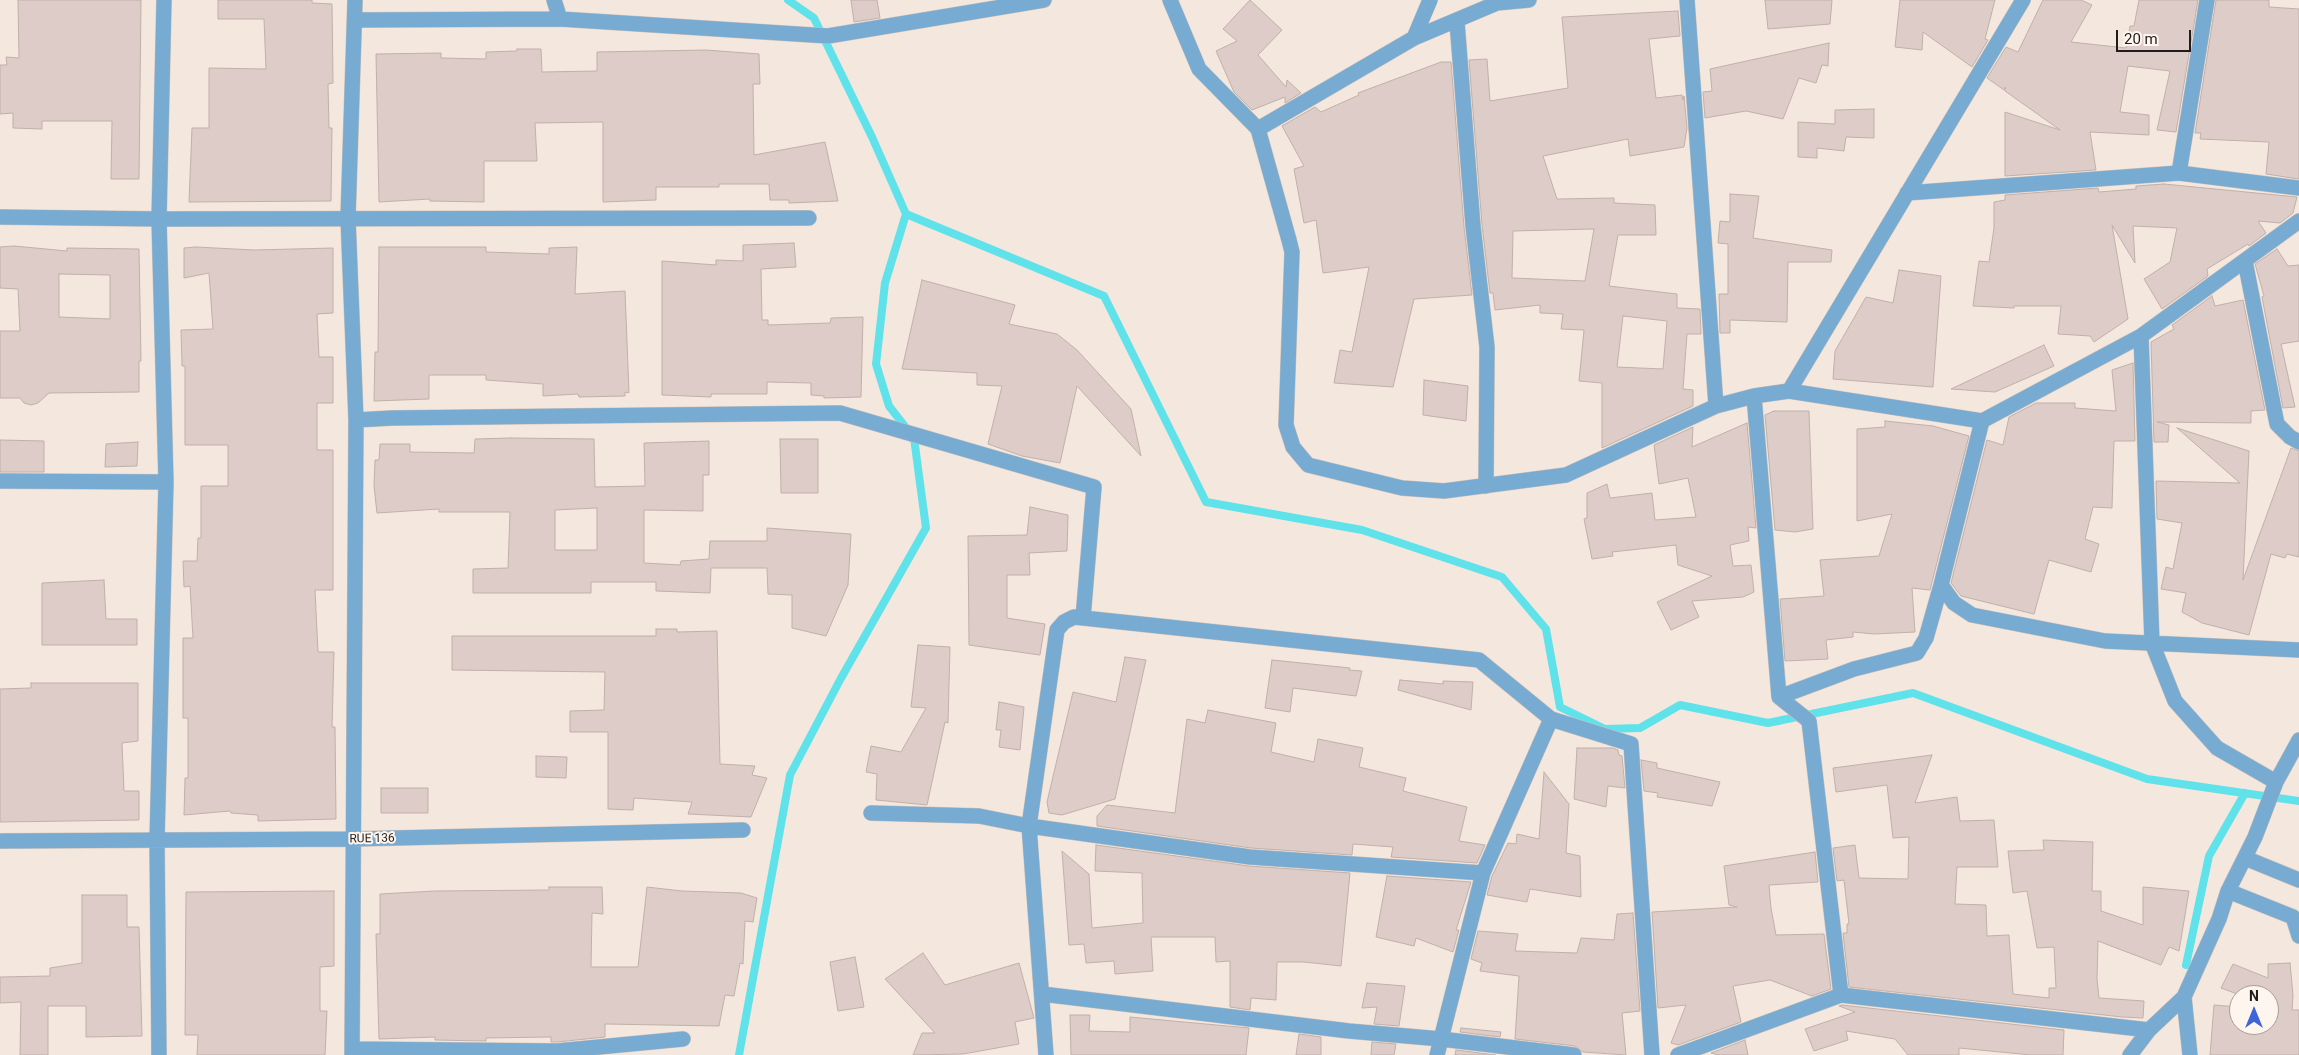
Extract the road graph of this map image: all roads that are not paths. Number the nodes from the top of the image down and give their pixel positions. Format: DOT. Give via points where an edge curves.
graph roads {
  1 [pos="164,0"];
  2 [pos="355,0"];
  3 [pos="554,0"];
  4 [pos="1044,0"];
  5 [pos="1170,0"];
  6 [pos="1430,0"];
  7 [pos="1529,0"];
  8 [pos="1687,0"];
  9 [pos="2023,0"];
  10 [pos="2207,0"];
  11 [pos="560,19"];
  12 [pos="356,20"];
  13 [pos="1457,22"];
  14 [pos="1414,38"];
  15 [pos="1258,129"];
  16 [pos="2179,173"];
  17 [pos="2299,188"];
  18 [pos="1907,194"];
  19 [pos="0,217"];
  20 [pos="348,218"];
  21 [pos="809,218"];
  22 [pos="158,219"];
  23 [pos="2299,221"];
  24 [pos="2244,261"];
  25 [pos="2141,336"];
  26 [pos="1789,391"];
  27 [pos="1754,396"];
  28 [pos="1716,406"];
  29 [pos="356,420"];
  30 [pos="1982,421"];
  31 [pos="2299,442"];
  32 [pos="0,481"];
  33 [pos="166,482"];
  34 [pos="1486,486"];
  35 [pos="1941,585"];
  36 [pos="1082,618"];
  37 [pos="2152,643"];
  38 [pos="2299,650"];
  39 [pos="1779,697"];
  40 [pos="1551,719"];
  41 [pos="2299,740"];
  42 [pos="2276,782"];
  43 [pos="871,813"];
  44 [pos="1029,826"];
  45 [pos="743,830"];
  46 [pos="352,839"];
  47 [pos="0,841"];
  48 [pos="157,841"];
  49 [pos="2245,858"];
  50 [pos="1483,873"];
  51 [pos="2299,880"];
  52 [pos="2228,891"];
  53 [pos="2299,936"];
  54 [pos="1042,994"];
  55 [pos="1841,995"];
  56 [pos="2184,996"];
  57 [pos="2149,1030"];
  58 [pos="683,1038"];
  59 [pos="1441,1039"];
  60 [pos="352,1052"];
  61 [pos="557,1053"];
  62 [pos="159,1055"];
  63 [pos="1046,1055"];
  64 [pos="1437,1055"];
  65 [pos="1574,1055"];
  66 [pos="1652,1055"];
  67 [pos="1678,1055"];
  68 [pos="2130,1055"];
  69 [pos="2190,1055"];
  1 -- 22 [label="street"];
  2 -- 12 [label="street"];
  3 -- 11 [label="street"];
  4 -- 11 [label="street" via="828,36"];
  5 -- 15 [label="street" via="1200,69"];
  6 -- 14 [label="street"];
  7 -- 13 [label="street" via="1497,3"];
  8 -- 28 [label="street"];
  9 -- 18 [label="street"];
  10 -- 16 [label="street"];
  11 -- 12 [label="street"];
  12 -- 20 [label="street"];
  13 -- 14 [label="street"];
  13 -- 34 [label="street" via="1473,226 1487,347"];
  14 -- 15 [label="street"];
  15 -- 34 [label="street" via="1292,252 1286,425 1293,447 1308,465 1402,488 1444,491"];
  16 -- 17 [label="street"];
  16 -- 18 [label="street"];
  18 -- 26 [label="street"];
  19 -- 22 [label="street"];
  20 -- 21 [label="street"];
  20 -- 22 [label="street"];
  20 -- 29 [label="street"];
  22 -- 33 [label="street"];
  23 -- 24 [label="street"];
  24 -- 25 [label="street"];
  24 -- 31 [label="street" via="2277,424"];
  25 -- 30 [label="street"];
  25 -- 37 [label="street"];
  26 -- 27 [label="street"];
  26 -- 30 [label="street"];
  27 -- 28 [label="street"];
  27 -- 39 [label="street"];
  28 -- 34 [label="street" via="1566,475"];
  29 -- 36 [label="street" via="840,413 1094,487"];
  29 -- 46 [label="street"];
  30 -- 35 [label="street"];
  32 -- 33 [label="street"];
  33 -- 48 [label="street"];
  35 -- 37 [label="street" via="1954,603 1972,615 2105,641"];
  35 -- 39 [label="street" via="1926,638 1917,653 1854,669"];
  36 -- 40 [label="street" via="1479,660"];
  36 -- 44 [label="street" via="1064,622 1057,630"];
  37 -- 38 [label="street"];
  37 -- 42 [label="street" via="2175,701 2217,748"];
  39 -- 55 [label="street" via="1809,721"];
  40 -- 50 [label="street"];
  40 -- 66 [label="street" via="1631,744"];
  41 -- 42 [label="street"];
  42 -- 49 [label="street"];
  43 -- 44 [label="street" via="979,816"];
  44 -- 50 [label="street" via="1250,857"];
  44 -- 54 [label="street"];
  45 -- 46 [label="street, RUE 136"];
  46 -- 48 [label="street, RUE 136"];
  46 -- 60 [label="street"];
  47 -- 48 [label="street, RUE 136"];
  48 -- 62 [label="street"];
  49 -- 51 [label="street"];
  49 -- 52 [label="street"];
  50 -- 59 [label="street"];
  52 -- 53 [label="street" via="2293,917"];
  52 -- 56 [label="street" via="2219,919"];
  54 -- 59 [label="street"];
  54 -- 63 [label="street"];
  55 -- 57 [label="street"];
  55 -- 67 [label="street"];
  56 -- 57 [label="street"];
  56 -- 69 [label="street"];
  57 -- 68 [label="street"];
  58 -- 61 [label="street"];
  59 -- 64 [label="street"];
  59 -- 65 [label="street"];
  60 -- 61 [label="street"];
}
